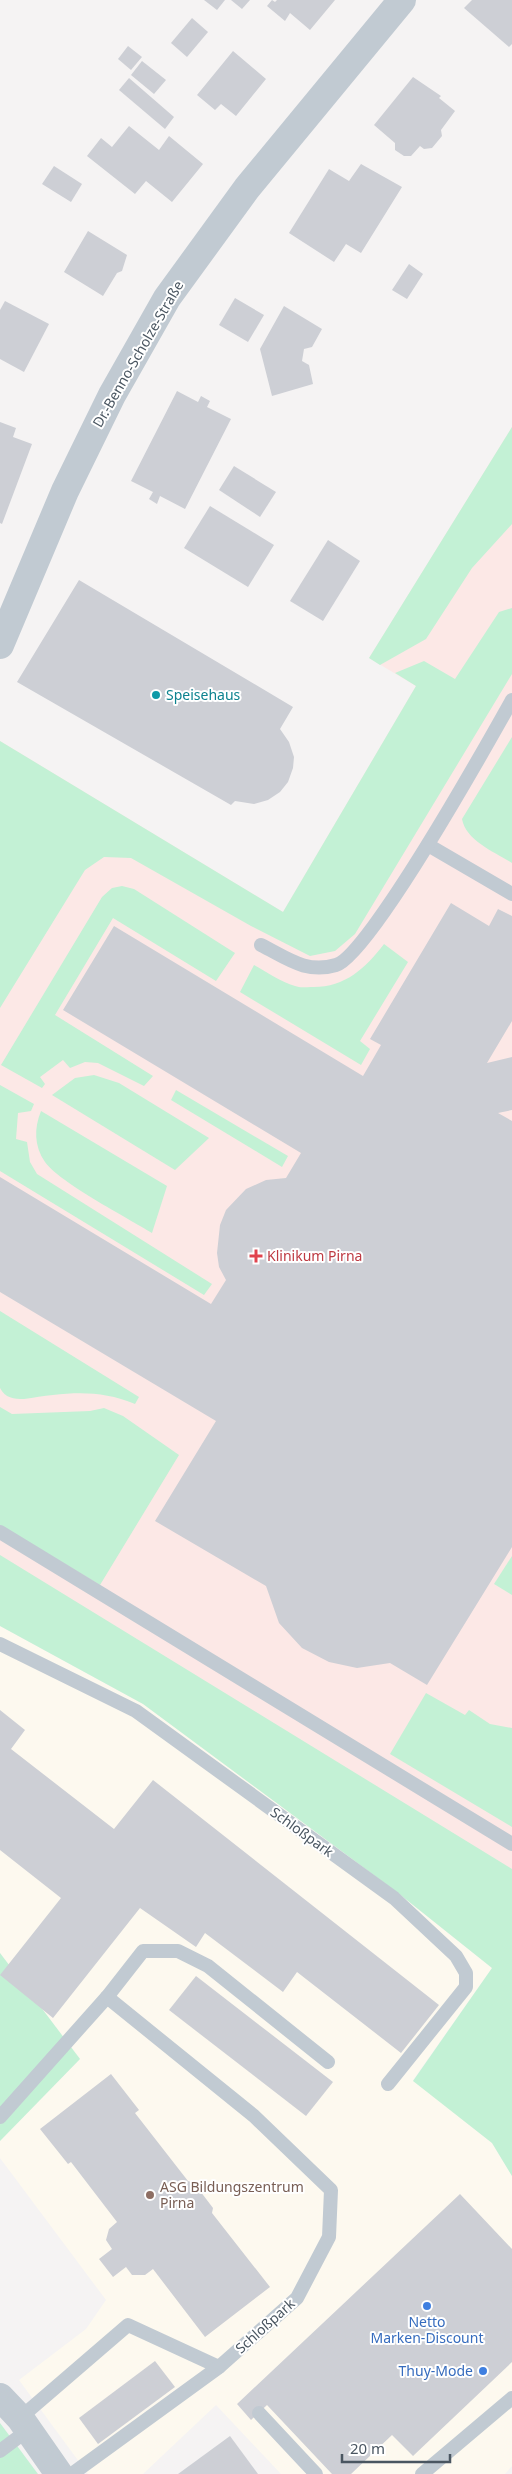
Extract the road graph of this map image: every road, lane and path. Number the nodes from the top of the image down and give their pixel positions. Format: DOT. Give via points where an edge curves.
graph roads {
  1 [pos="402,0"];
  2 [pos="0,645"];
  3 [pos="512,700"];
  4 [pos="428,845"];
  5 [pos="512,894"];
  6 [pos="261,945"];
  7 [pos="0,1532"];
  8 [pos="0,1644"];
  9 [pos="512,1844"];
  10 [pos="107,1997"];
  11 [pos="328,2062"];
  12 [pos="388,2084"];
  13 [pos="0,2117"];
  14 [pos="218,2367"];
  15 [pos="0,2396"];
  16 [pos="512,2398"];
  17 [pos="259,2413"];
  18 [pos="24,2424"];
  19 [pos="0,2451"];
  20 [pos="59,2474"];
  21 [pos="72,2474"];
  22 [pos="316,2474"];
  23 [pos="422,2474"];
  1 -- 2 [label="street, Dr.-Benno-Scholze-Straße" via="247,188 167,298 112,394"];
  3 -- 4 [label="lane"];
  4 -- 5 [label="lane"];
  4 -- 6 [label="lane" via="365,937 338,965 308,968"];
  7 -- 9 [label="lane"];
  8 -- 12 [label="lane, Schloßpark" via="136,1711 394,1898 456,1956 466,1974 466,1987"];
  10 -- 11 [label="lane" via="143,1951 178,1950 208,1966"];
  10 -- 13 [label="lane"];
  10 -- 14 [label="lane, Schloßpark" via="254,2116 331,2190 329,2236 297,2298"];
  14 -- 18 [label="lane" via="128,2325"];
  14 -- 21 [label="lane, Schloßpark"];
  15 -- 18 [label="street"];
  16 -- 23 [label="lane"];
  17 -- 22 [label="lane"];
  18 -- 19 [label="lane"];
  18 -- 20 [label="street"];
}
